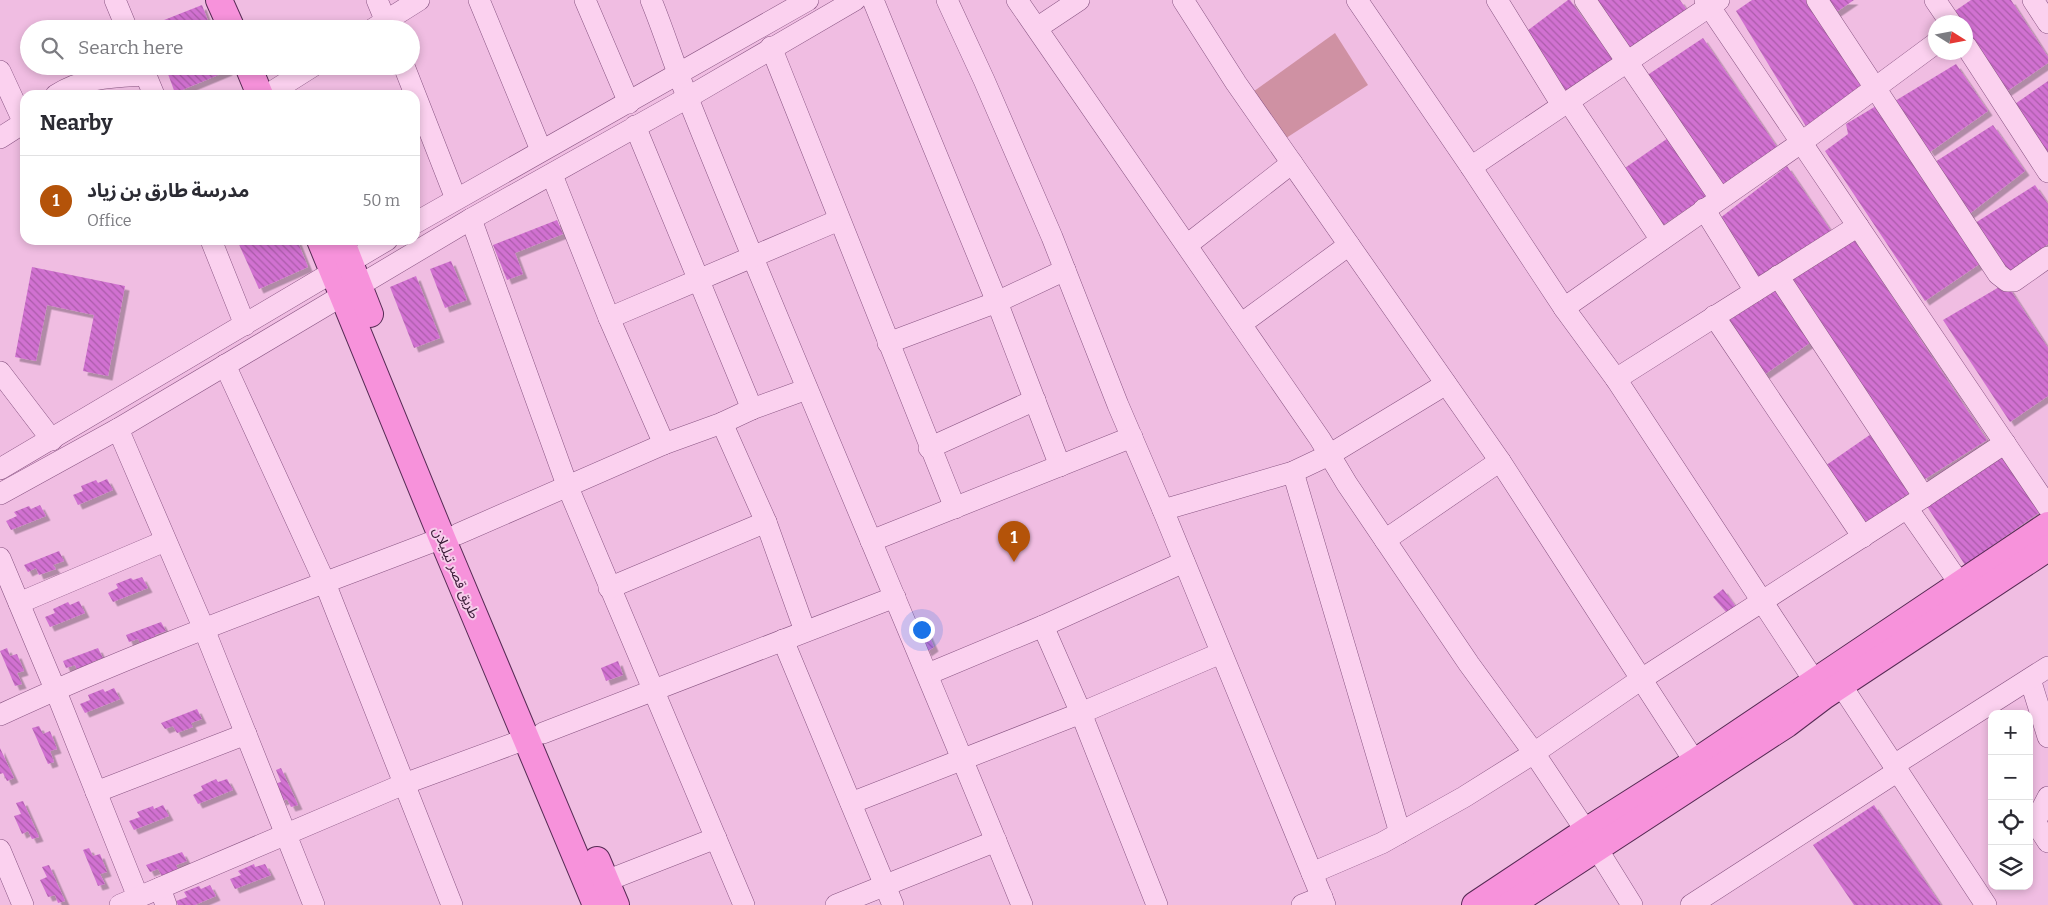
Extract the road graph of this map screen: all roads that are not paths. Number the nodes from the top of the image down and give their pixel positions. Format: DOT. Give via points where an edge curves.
graph roads {
  1 [pos="115,0"];
  2 [pos="219,0"];
  3 [pos="237,0"];
  4 [pos="377,0"];
  5 [pos="419,0"];
  6 [pos="479,0"];
  7 [pos="585,0"];
  8 [pos="651,0"];
  9 [pos="808,0"];
  10 [pos="855,0"];
  11 [pos="873,0"];
  12 [pos="947,0"];
  13 [pos="1017,0"];
  14 [pos="1079,0"];
  15 [pos="1183,0"];
  16 [pos="1357,0"];
  17 [pos="1497,0"];
  18 [pos="1585,0"];
  19 [pos="1817,0"];
  20 [pos="2033,0"];
  21 [pos="1938,1"];
  22 [pos="1711,2"];
  23 [pos="1946,15"];
  24 [pos="123,20"];
  25 [pos="228,20"];
  26 [pos="245,20"];
  27 [pos="382,20"];
  28 [pos="391,20"];
  29 [pos="2048,23"];
  30 [pos="1037,28"];
  31 [pos="771,48"];
  32 [pos="1928,49"];
  33 [pos="1973,57"];
  34 [pos="1626,61"];
  35 [pos="0,71"];
  36 [pos="678,74"];
  37 [pos="116,75"];
  38 [pos="146,75"];
  39 [pos="256,75"];
  40 [pos="267,75"];
  41 [pos="298,75"];
  42 [pos="408,75"];
  43 [pos="1875,88"];
  44 [pos="64,90"];
  45 [pos="152,90"];
  46 [pos="268,90"];
  47 [pos="270,90"];
  48 [pos="276,90"];
  49 [pos="413,90"];
  50 [pos="687,98"];
  51 [pos="629,103"];
  52 [pos="1565,103"];
  53 [pos="420,107"];
  54 [pos="20,114"];
  55 [pos="20,125"];
  56 [pos="635,126"];
  57 [pos="0,138"];
  58 [pos="1802,142"];
  59 [pos="541,150"];
  60 [pos="1292,163"];
  61 [pos="1471,166"];
  62 [pos="2048,172"];
  63 [pos="552,175"];
  64 [pos="456,199"];
  65 [pos="1712,204"];
  66 [pos="471,219"];
  67 [pos="420,220"];
  68 [pos="840,220"];
  69 [pos="1858,226"];
  70 [pos="420,240"];
  71 [pos="1661,240"];
  72 [pos="213,245"];
  73 [pos="324,245"];
  74 [pos="381,245"];
  75 [pos="408,245"];
  76 [pos="1187,245"];
  77 [pos="1349,245"];
  78 [pos="752,256"];
  79 [pos="2048,257"];
  80 [pos="1065,270"];
  81 [pos="345,271"];
  82 [pos="1778,276"];
  83 [pos="700,280"];
  84 [pos="1755,291"];
  85 [pos="997,302"];
  86 [pos="1564,308"];
  87 [pos="1714,316"];
  88 [pos="609,318"];
  89 [pos="1241,324"];
  90 [pos="245,325"];
  91 [pos="888,343"];
  92 [pos="224,365"];
  93 [pos="0,372"];
  94 [pos="1616,379"];
  95 [pos="1446,384"];
  96 [pos="807,389"];
  97 [pos="1035,400"];
  98 [pos="752,409"];
  99 [pos="722,423"];
  100 [pos="118,429"];
  101 [pos="1132,437"];
  102 [pos="52,440"];
  103 [pos="2005,443"];
  104 [pos="664,444"];
  105 [pos="929,448"];
  106 [pos="1329,455"];
  107 [pos="1500,461"];
  108 [pos="1060,466"];
  109 [pos="0,469"];
  110 [pos="1293,472"];
  111 [pos="567,485"];
  112 [pos="0,494"];
  113 [pos="1916,503"];
  114 [pos="2048,507"];
  115 [pos="954,508"];
  116 [pos="1163,510"];
  117 [pos="766,522"];
  118 [pos="2048,525"];
  119 [pos="450,536"];
  120 [pos="1863,537"];
  121 [pos="1385,540"];
  122 [pos="165,541"];
  123 [pos="871,541"];
  124 [pos="2048,548"];
  125 [pos="0,558"];
  126 [pos="1184,562"];
  127 [pos="325,583"];
  128 [pos="1960,584"];
  129 [pos="610,588"];
  130 [pos="894,597"];
  131 [pos="1761,601"];
  132 [pos="19,603"];
  133 [pos="1043,626"];
  134 [pos="204,629"];
  135 [pos="805,631"];
  136 [pos="784,640"];
  137 [pos="1221,653"];
  138 [pos="2048,667"];
  139 [pos="928,674"];
  140 [pos="2030,678"];
  141 [pos="1640,680"];
  142 [pos="1826,687"];
  143 [pos="56,689"];
  144 [pos="654,690"];
  145 [pos="1081,713"];
  146 [pos="0,715"];
  147 [pos="246,734"];
  148 [pos="534,736"];
  149 [pos="2048,737"];
  150 [pos="1534,753"];
  151 [pos="962,760"];
  152 [pos="1695,762"];
  153 [pos="1896,768"];
  154 [pos="404,784"];
  155 [pos="96,792"];
  156 [pos="2048,798"];
  157 [pos="851,803"];
  158 [pos="1400,833"];
  159 [pos="286,834"];
  160 [pos="716,838"];
  161 [pos="1591,839"];
  162 [pos="996,841"];
  163 [pos="2048,842"];
  164 [pos="0,850"];
  165 [pos="1312,873"];
  166 [pos="606,881"];
  167 [pos="886,885"];
  168 [pos="163,896"];
  169 [pos="129,901"];
  170 [pos="1324,901"];
  171 [pos="23,905"];
  172 [pos="314,905"];
  173 [pos="452,905"];
  174 [pos="596,905"];
  175 [pos="616,905"];
  176 [pos="744,905"];
  177 [pos="836,905"];
  178 [pos="893,905"];
  179 [pos="1022,905"];
  180 [pos="1157,905"];
  181 [pos="1302,905"];
  182 [pos="1475,905"];
  183 [pos="1510,905"];
  184 [pos="1632,905"];
  185 [pos="1692,905"];
  186 [pos="1986,905"];
  1 -- 24 [label="street"];
  2 -- 25 [label="main road"];
  3 -- 26 [label="main road"];
  4 -- 27 [label="street"];
  5 -- 28 [label="street"];
  6 -- 59 [label="street"];
  7 -- 51 [label="street"];
  8 -- 36 [label="street"];
  9 -- 36 [label="street"];
  10 -- 31 [label="street"];
  11 -- 85 [label="street"];
  12 -- 80 [label="street"];
  13 -- 30 [label="street"];
  14 -- 30 [label="street"];
  15 -- 60 [label="street"];
  16 -- 61 [label="street"];
  17 -- 52 [label="street"];
  18 -- 34 [label="street"];
  19 -- 43 [label="street"];
  20 -- 29 [label="street"];
  21 -- 23 [label="street"];
  22 -- 34 [label="street"];
  22 -- 58 [label="street"];
  30 -- 76 [label="street"];
  31 -- 50 [label="street"];
  31 -- 68 [label="street"];
  32 -- 43 [label="street"];
  33 -- 62 [label="street"];
  34 -- 52 [label="street"];
  34 -- 65 [label="street"];
  35 -- 54 [label="street"];
  36 -- 50 [label="street"];
  36 -- 51 [label="street"];
  37 -- 44 [label="street" via="87,80"];
  38 -- 45 [label="street"];
  39 -- 46 [label="main road"];
  40 -- 47 [label="main road"];
  41 -- 48 [label="street"];
  42 -- 49 [label="street"];
  43 -- 58 [label="street"];
  43 -- 79 [label="street" via="1998,274 2007,281 2014,281"];
  50 -- 56 [label="street"];
  50 -- 78 [label="street"];
  51 -- 59 [label="street"];
  52 -- 61 [label="street"];
  52 -- 71 [label="street"];
  53 -- 64 [label="street"];
  55 -- 57 [label="street"];
  56 -- 63 [label="street"];
  56 -- 83 [label="street"];
  58 -- 65 [label="street"];
  58 -- 69 [label="street"];
  59 -- 64 [label="street"];
  60 -- 76 [label="street"];
  60 -- 77 [label="street"];
  61 -- 86 [label="street"];
  63 -- 66 [label="street"];
  63 -- 88 [label="street"];
  64 -- 67 [label="street"];
  65 -- 71 [label="street"];
  65 -- 84 [label="street"];
  66 -- 70 [label="street"];
  66 -- 111 [label="street"];
  68 -- 78 [label="street"];
  68 -- 91 [label="street"];
  69 -- 82 [label="street"];
  69 -- 103 [label="street"];
  71 -- 86 [label="street"];
  72 -- 90 [label="street"];
  73 -- 81 [label="main road, طريق قصر تيليلان"];
  74 -- 81 [label="street"];
  75 -- 81 [label="street"];
  76 -- 89 [label="street"];
  77 -- 89 [label="street"];
  77 -- 95 [label="street"];
  78 -- 83 [label="street"];
  78 -- 96 [label="street"];
  80 -- 85 [label="street"];
  80 -- 101 [label="street"];
  81 -- 90 [label="street"];
  81 -- 92 [label="street"];
  81 -- 119 [label="main road, طريق قصر تيليلان"];
  82 -- 84 [label="street"];
  82 -- 113 [label="street"];
  83 -- 88 [label="street"];
  83 -- 98 [label="street"];
  84 -- 87 [label="street"];
  85 -- 91 [label="street"];
  85 -- 97 [label="street"];
  86 -- 94 [label="street"];
  87 -- 94 [label="street"];
  87 -- 120 [label="street"];
  88 -- 104 [label="street"];
  89 -- 106 [label="street"];
  90 -- 102 [label="street"];
  91 -- 105 [label="street"];
  92 -- 100 [label="street"];
  92 -- 127 [label="street"];
  93 -- 102 [label="street"];
  94 -- 131 [label="street"];
  95 -- 106 [label="street"];
  95 -- 107 [label="street"];
  96 -- 98 [label="street"];
  96 -- 123 [label="street"];
  97 -- 105 [label="street"];
  97 -- 108 [label="street"];
  98 -- 99 [label="street"];
  99 -- 104 [label="street"];
  99 -- 117 [label="street"];
  100 -- 112 [label="street"];
  100 -- 122 [label="street"];
  101 -- 108 [label="street"];
  101 -- 116 [label="street"];
  102 -- 109 [label="street"];
  103 -- 113 [label="street"];
  103 -- 114 [label="street"];
  104 -- 111 [label="street"];
  105 -- 115 [label="street"];
  106 -- 110 [label="street"];
  106 -- 121 [label="street"];
  107 -- 121 [label="street"];
  107 -- 141 [label="street"];
  108 -- 115 [label="street"];
  110 -- 116 [label="street"];
  110 -- 158 [label="street"];
  111 -- 119 [label="street"];
  111 -- 129 [label="street"];
  113 -- 120 [label="street"];
  113 -- 128 [label="street"];
  115 -- 123 [label="street"];
  116 -- 126 [label="street"];
  117 -- 129 [label="street"];
  117 -- 135 [label="street"];
  118 -- 128 [label="main road"];
  119 -- 127 [label="street"];
  119 -- 148 [label="main road, طريق قصر تيليلان"];
  120 -- 131 [label="street"];
  121 -- 150 [label="street"];
  122 -- 132 [label="street"];
  122 -- 134 [label="street"];
  123 -- 130 [label="street"];
  124 -- 142 [label="main road"];
  125 -- 132 [label="street"];
  126 -- 133 [label="street"];
  126 -- 137 [label="street"];
  127 -- 134 [label="street"];
  127 -- 154 [label="street"];
  128 -- 142 [label="main road"];
  129 -- 144 [label="street"];
  130 -- 135 [label="street"];
  130 -- 139 [label="street"];
  131 -- 141 [label="street"];
  131 -- 142 [label="street"];
  132 -- 143 [label="street"];
  133 -- 139 [label="street"];
  133 -- 145 [label="street"];
  134 -- 143 [label="street"];
  134 -- 147 [label="street"];
  135 -- 136 [label="street"];
  136 -- 144 [label="street"];
  136 -- 157 [label="street"];
  137 -- 145 [label="street"];
  137 -- 165 [label="street"];
  138 -- 140 [label="street"];
  139 -- 151 [label="street"];
  140 -- 149 [label="street"];
  140 -- 153 [label="street"];
  141 -- 150 [label="street"];
  141 -- 152 [label="street"];
  142 -- 152 [label="main road"];
  142 -- 153 [label="street"];
  142 -- 161 [label="main road" via="1787,724"];
  143 -- 146 [label="street"];
  143 -- 155 [label="street"];
  144 -- 148 [label="street"];
  144 -- 160 [label="street"];
  145 -- 151 [label="street"];
  145 -- 180 [label="street"];
  147 -- 155 [label="street"];
  147 -- 159 [label="street"];
  148 -- 154 [label="street"];
  148 -- 166 [label="main road, طريق قصر تيليلان"];
  148 -- 174 [label="main road, طريق قصر تيليلان"];
  150 -- 158 [label="street"];
  150 -- 161 [label="street"];
  151 -- 157 [label="street"];
  151 -- 162 [label="street"];
  152 -- 161 [label="main road"];
  153 -- 185 [label="street"];
  153 -- 186 [label="street"];
  154 -- 159 [label="street"];
  154 -- 173 [label="street"];
  155 -- 169 [label="street"];
  156 -- 163 [label="street" via="2035,822"];
  157 -- 167 [label="street"];
  158 -- 165 [label="street"];
  159 -- 168 [label="street"];
  159 -- 172 [label="street"];
  160 -- 166 [label="street"];
  160 -- 176 [label="street"];
  161 -- 182 [label="main road"];
  161 -- 183 [label="main road"];
  161 -- 184 [label="street"];
  162 -- 167 [label="street"];
  162 -- 179 [label="street"];
  164 -- 171 [label="street"];
  165 -- 170 [label="street"];
  166 -- 175 [label="main road, طريق قصر تيليلان"];
  167 -- 177 [label="street"];
  167 -- 178 [label="street"];
  168 -- 169 [label="street"];
  170 -- 181 [label="street"];
}
